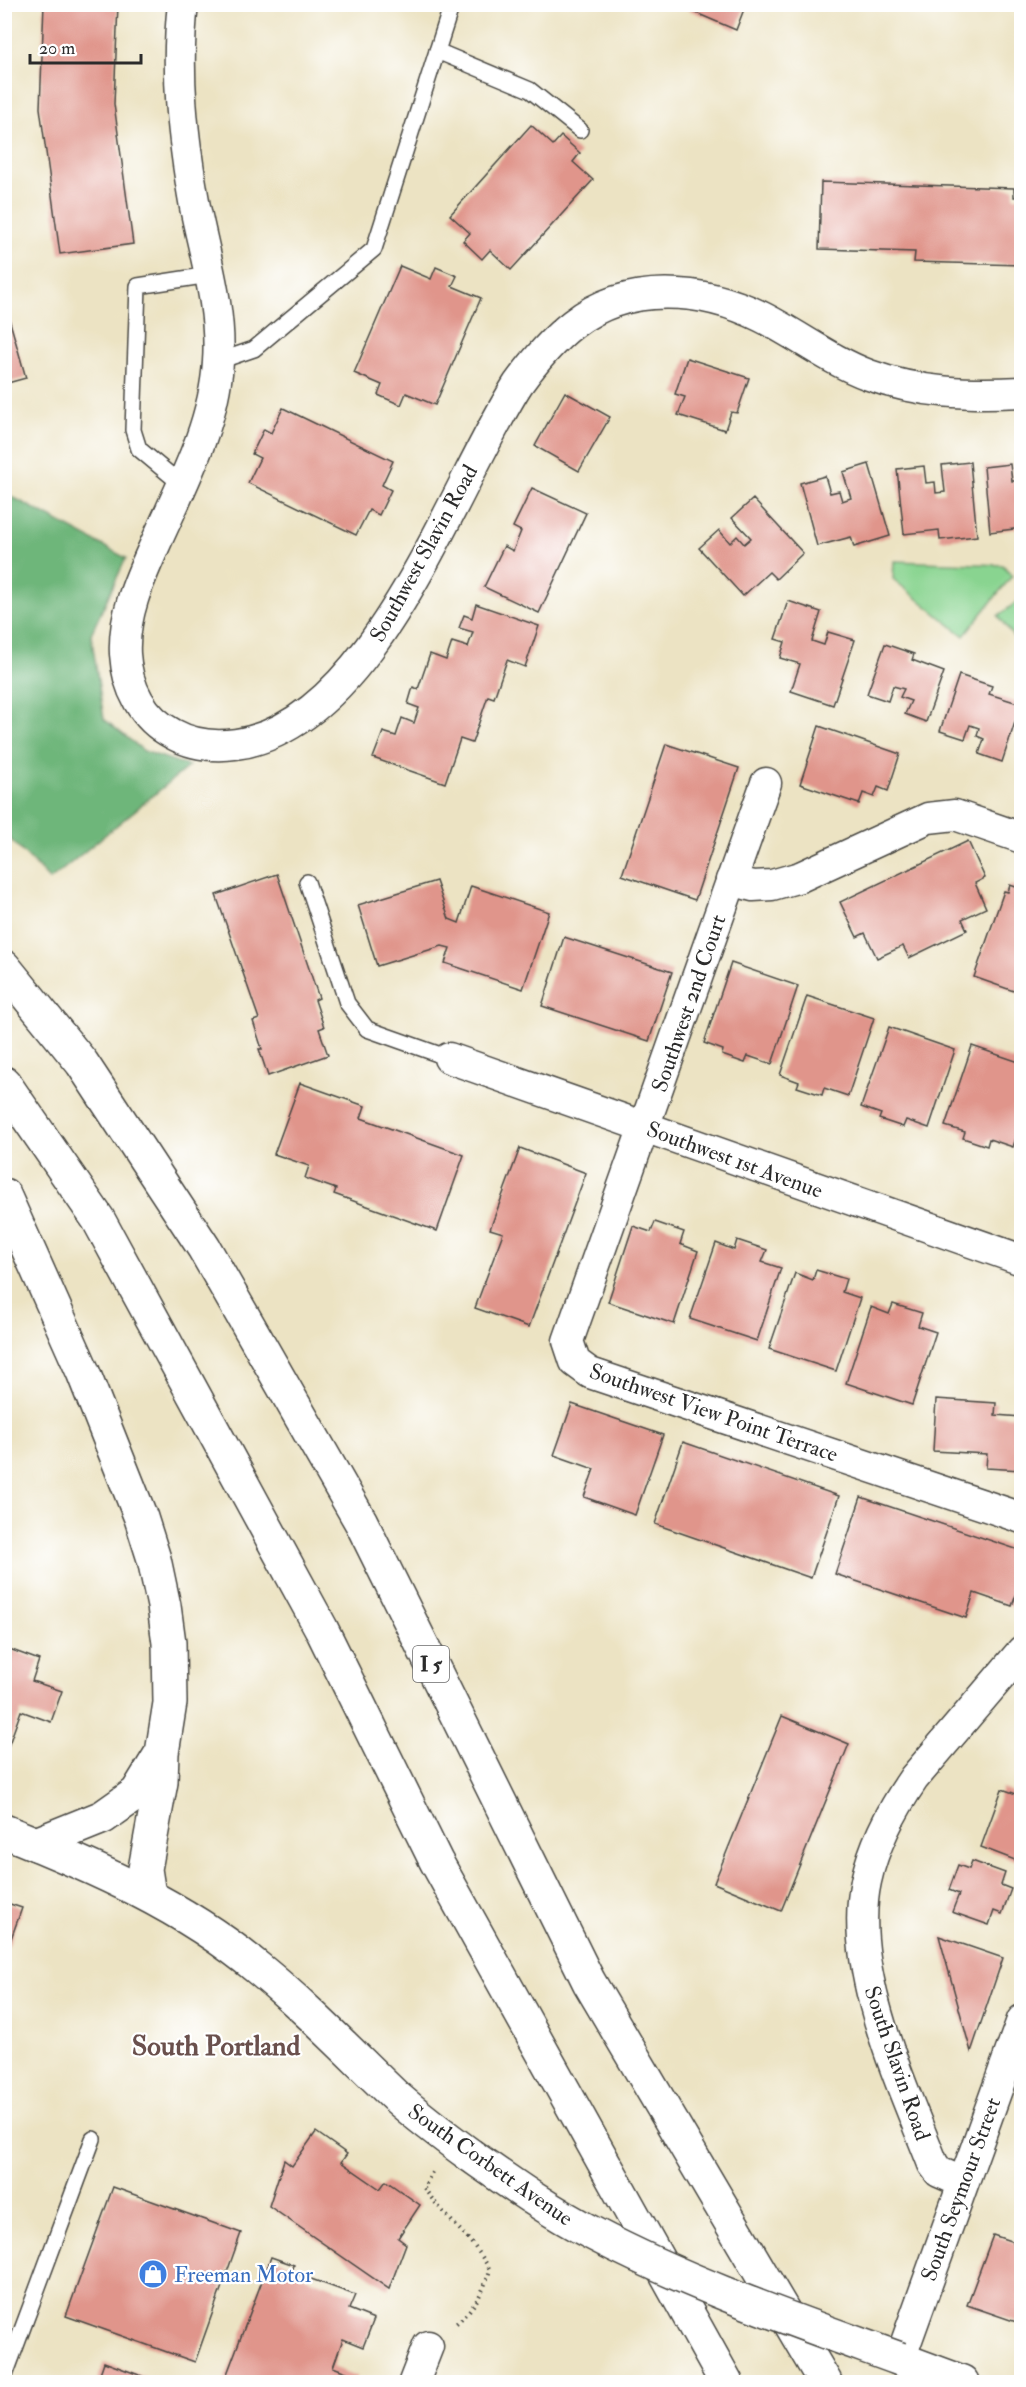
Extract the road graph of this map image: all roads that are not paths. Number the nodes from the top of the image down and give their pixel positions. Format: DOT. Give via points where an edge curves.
graph roads {
  1 [pos="183,4"];
  2 [pos="452,4"];
  3 [pos="437,51"];
  4 [pos="580,130"];
  5 [pos="209,275"];
  6 [pos="219,361"];
  7 [pos="1022,393"];
  8 [pos="182,484"];
  9 [pos="766,783"];
  10 [pos="1022,838"];
  11 [pos="731,880"];
  12 [pos="307,882"];
  13 [pos="4,967"];
  14 [pos="449,1058"];
  15 [pos="4,1083"];
  16 [pos="645,1127"];
  17 [pos="4,1195"];
  18 [pos="1022,1260"];
  19 [pos="1022,1518"];
  20 [pos="1022,1652"];
  21 [pos="162,1753"];
  22 [pos="4,1831"];
  23 [pos="36,1844"];
  24 [pos="149,1895"];
  25 [pos="1019,2036"];
  26 [pos="93,2139"];
  27 [pos="962,2182"];
  28 [pos="428,2346"];
  29 [pos="900,2359"];
  30 [pos="4,2378"];
  31 [pos="414,2382"];
  32 [pos="726,2382"];
  33 [pos="825,2382"];
  34 [pos="962,2382"];
  1 -- 5 [label="street, Southwest Slavin Road" via="181,97 193,194"];
  2 -- 3 [label="lane"];
  3 -- 4 [label="lane" via="530,90"];
  3 -- 6 [label="lane" via="374,249 254,349"];
  5 -- 6 [label="street, Southwest Slavin Road"];
  5 -- 8 [label="lane" via="138,286 134,430 139,448"];
  6 -- 8 [label="street, Southwest Slavin Road" via="209,414"];
  7 -- 8 [label="street, Southwest Slavin Road" via="948,392 888,381 846,365 762,317 705,296 650,294 602,306 562,333 518,384 416,574 349,675 301,719 266,737 230,745 200,744 160,727 141,706 128,674 126,635 132,606"];
  9 -- 11 [label="street, Southwest 2nd Court"];
  10 -- 11 [label="street" via="955,815 928,818 800,877 753,886"];
  11 -- 16 [label="street, Southwest 2nd Court"];
  12 -- 14 [label="lane" via="347,1004 367,1029"];
  13 -- 33 [label="main road, I 5" via="82,1063 210,1258 361,1522 589,1982"];
  14 -- 16 [label="street, Southwest 1st Avenue"];
  15 -- 32 [label="main road" via="98,1219 321,1628 436,1861"];
  16 -- 18 [label="street, Southwest 1st Avenue"];
  16 -- 19 [label="street, Southwest View Point Terrace" via="568,1341 575,1362 590,1372"];
  17 -- 21 [label="main road" via="83,1372 154,1559 169,1643 170,1702"];
  20 -- 27 [label="street, South Slavin Road" via="914,1778 877,1843 866,1883 864,1948 891,2055 933,2164 939,2172"];
  21 -- 23 [label="main road" via="137,1793 103,1817"];
  21 -- 24 [label="main road" via="161,1782 145,1869"];
  22 -- 23 [label="main road, South Corbett Avenue"];
  23 -- 24 [label="main road, South Corbett Avenue"];
  24 -- 29 [label="main road, South Corbett Avenue, bridge" via="258,1967 396,2096 459,2147 554,2211 634,2254 733,2298"];
  25 -- 27 [label="street, South Seymour Street"];
  26 -- 30 [label="lane"];
  27 -- 29 [label="street, South Seymour Street"];
  28 -- 31 [label="street"];
  29 -- 34 [label="main road, South Corbett Avenue"];
}
